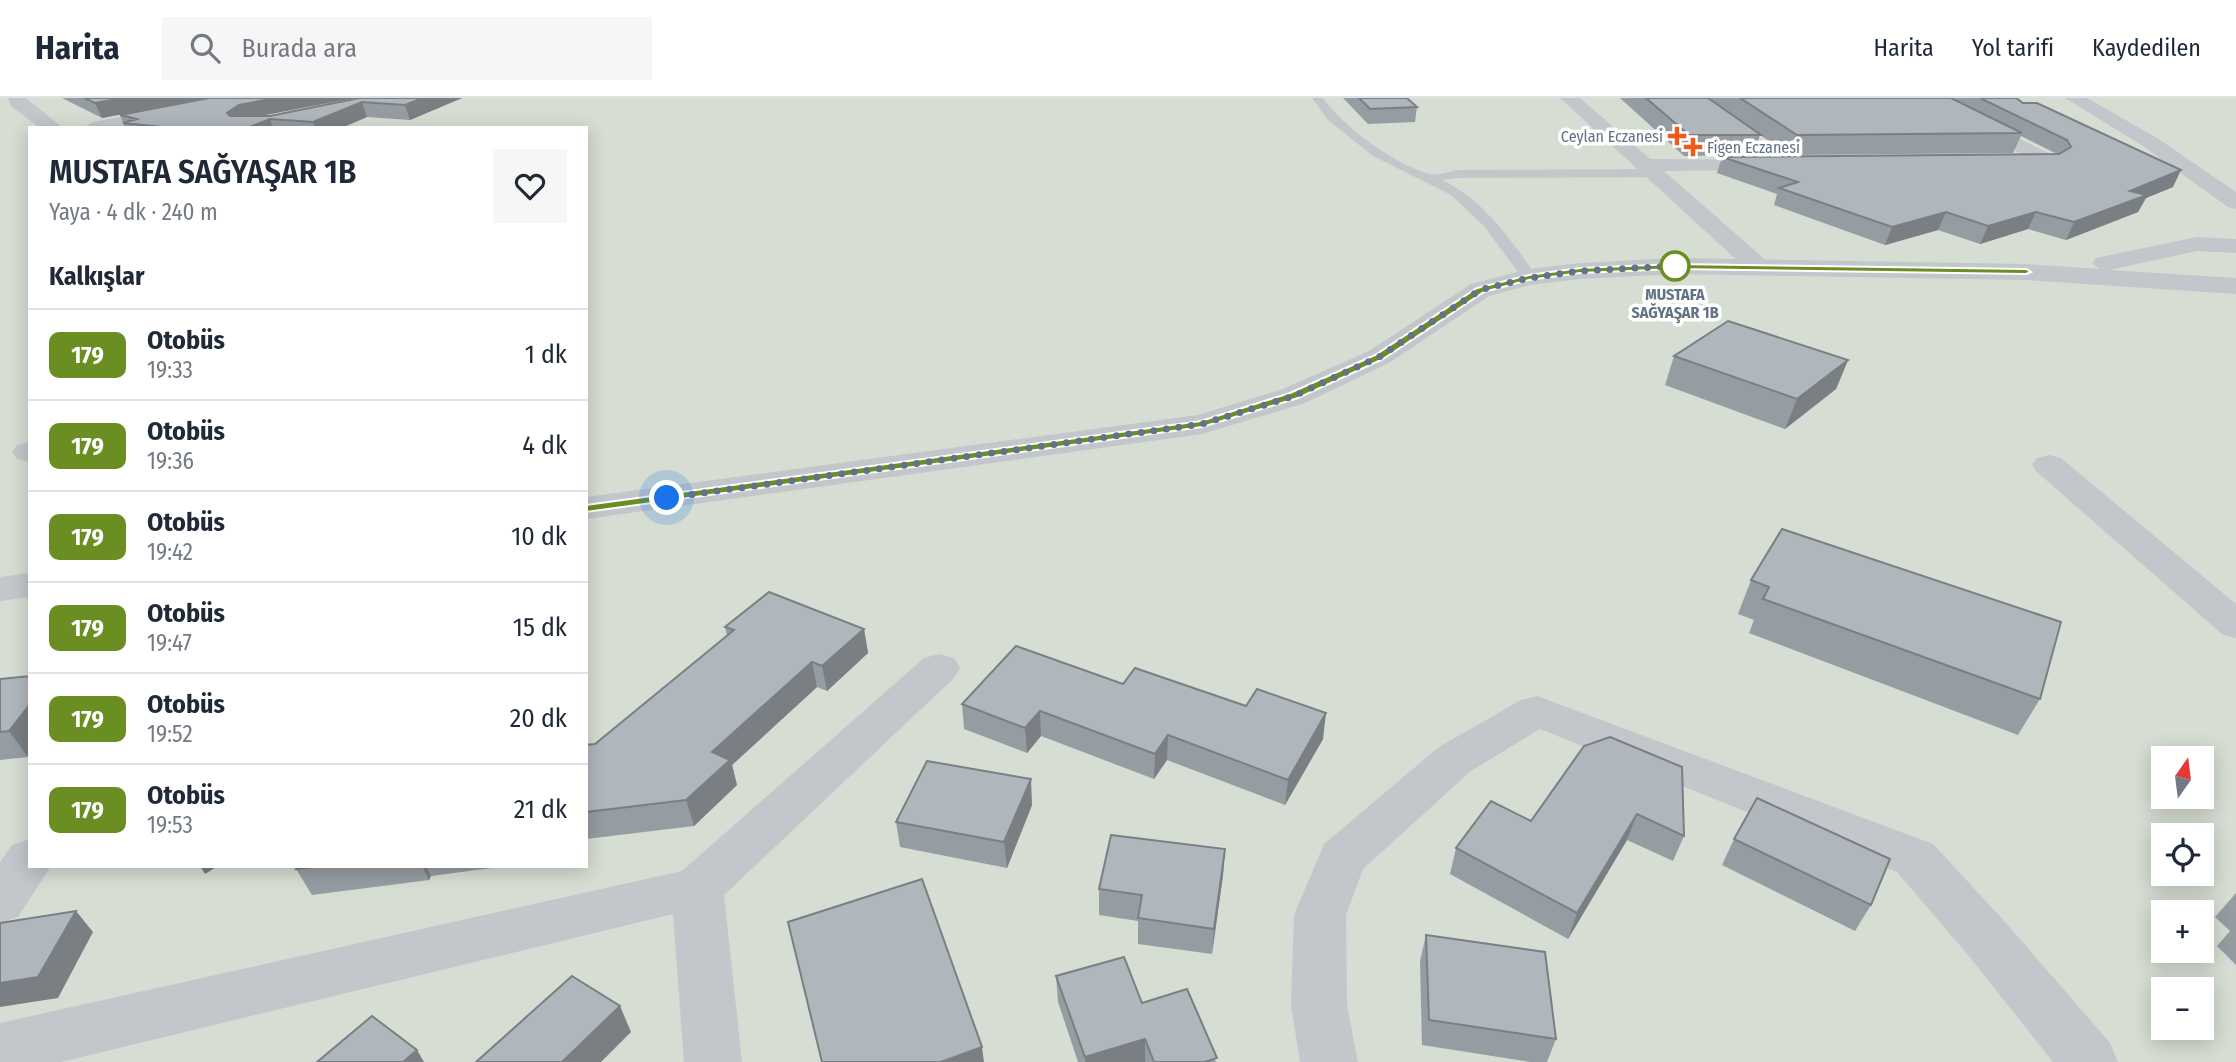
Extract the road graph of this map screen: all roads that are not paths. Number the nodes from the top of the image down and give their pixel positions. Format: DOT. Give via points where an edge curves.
graph roads {
  1 [pos="16,98"];
  2 [pos="250,98"];
  3 [pos="1317,98"];
  4 [pos="1569,98"];
  5 [pos="2074,98"];
  6 [pos="1954,112"];
  7 [pos="50,126"];
  8 [pos="103,126"];
  9 [pos="1753,142"];
  10 [pos="1997,163"];
  11 [pos="1650,169"];
  12 [pos="1429,179"];
  13 [pos="2236,204"];
  14 [pos="2236,246"];
  15 [pos="2185,247"];
  16 [pos="1760,268"];
  17 [pos="2026,272"];
  18 [pos="1529,278"];
  19 [pos="2236,285"];
  20 [pos="2049,465"];
  21 [pos="588,509"];
  22 [pos="28,585"];
  23 [pos="0,589"];
  24 [pos="2236,625"];
  25 [pos="939,668"];
  26 [pos="28,862"];
  27 [pos="697,888"];
  28 [pos="0,902"];
  29 [pos="0,1051"];
  30 [pos="713,1062"];
  31 [pos="1329,1062"];
  32 [pos="2089,1062"];
  1 -- 7 [label="street"];
  2 -- 8 [label="street"];
  3 -- 12 [label="lane" via="1332,118 1377,153"];
  4 -- 11 [label="street"];
  5 -- 13 [label="street" via="2150,142"];
  6 -- 10 [label="street" via="2050,162"];
  9 -- 11 [label="street" via="1791,164"];
  11 -- 12 [label="lane" via="1456,174"];
  11 -- 16 [label="street"];
  12 -- 18 [label="lane" via="1456,192 1489,223"];
  13 -- 15 [label="street"];
  14 -- 15 [label="street"];
  15 -- 17 [label="street" via="2126,260"];
  15 -- 19 [label="street" via="2180,258 2190,266"];
  16 -- 17 [label="street"];
  16 -- 18 [label="street" via="1661,267"];
  17 -- 19 [label="street"];
  18 -- 21 [label="street" via="1480,290 1379,357 1306,390 1202,424"];
  20 -- 24 [label="street"];
  22 -- 23 [label="street"];
  25 -- 27 [label="street"];
  26 -- 28 [label="street"];
  27 -- 29 [label="street"];
  27 -- 30 [label="street"];
  31 -- 32 [label="street" via="1319,1004 1320,915 1342,858 1455,760 1537,711 1915,858"];
}
